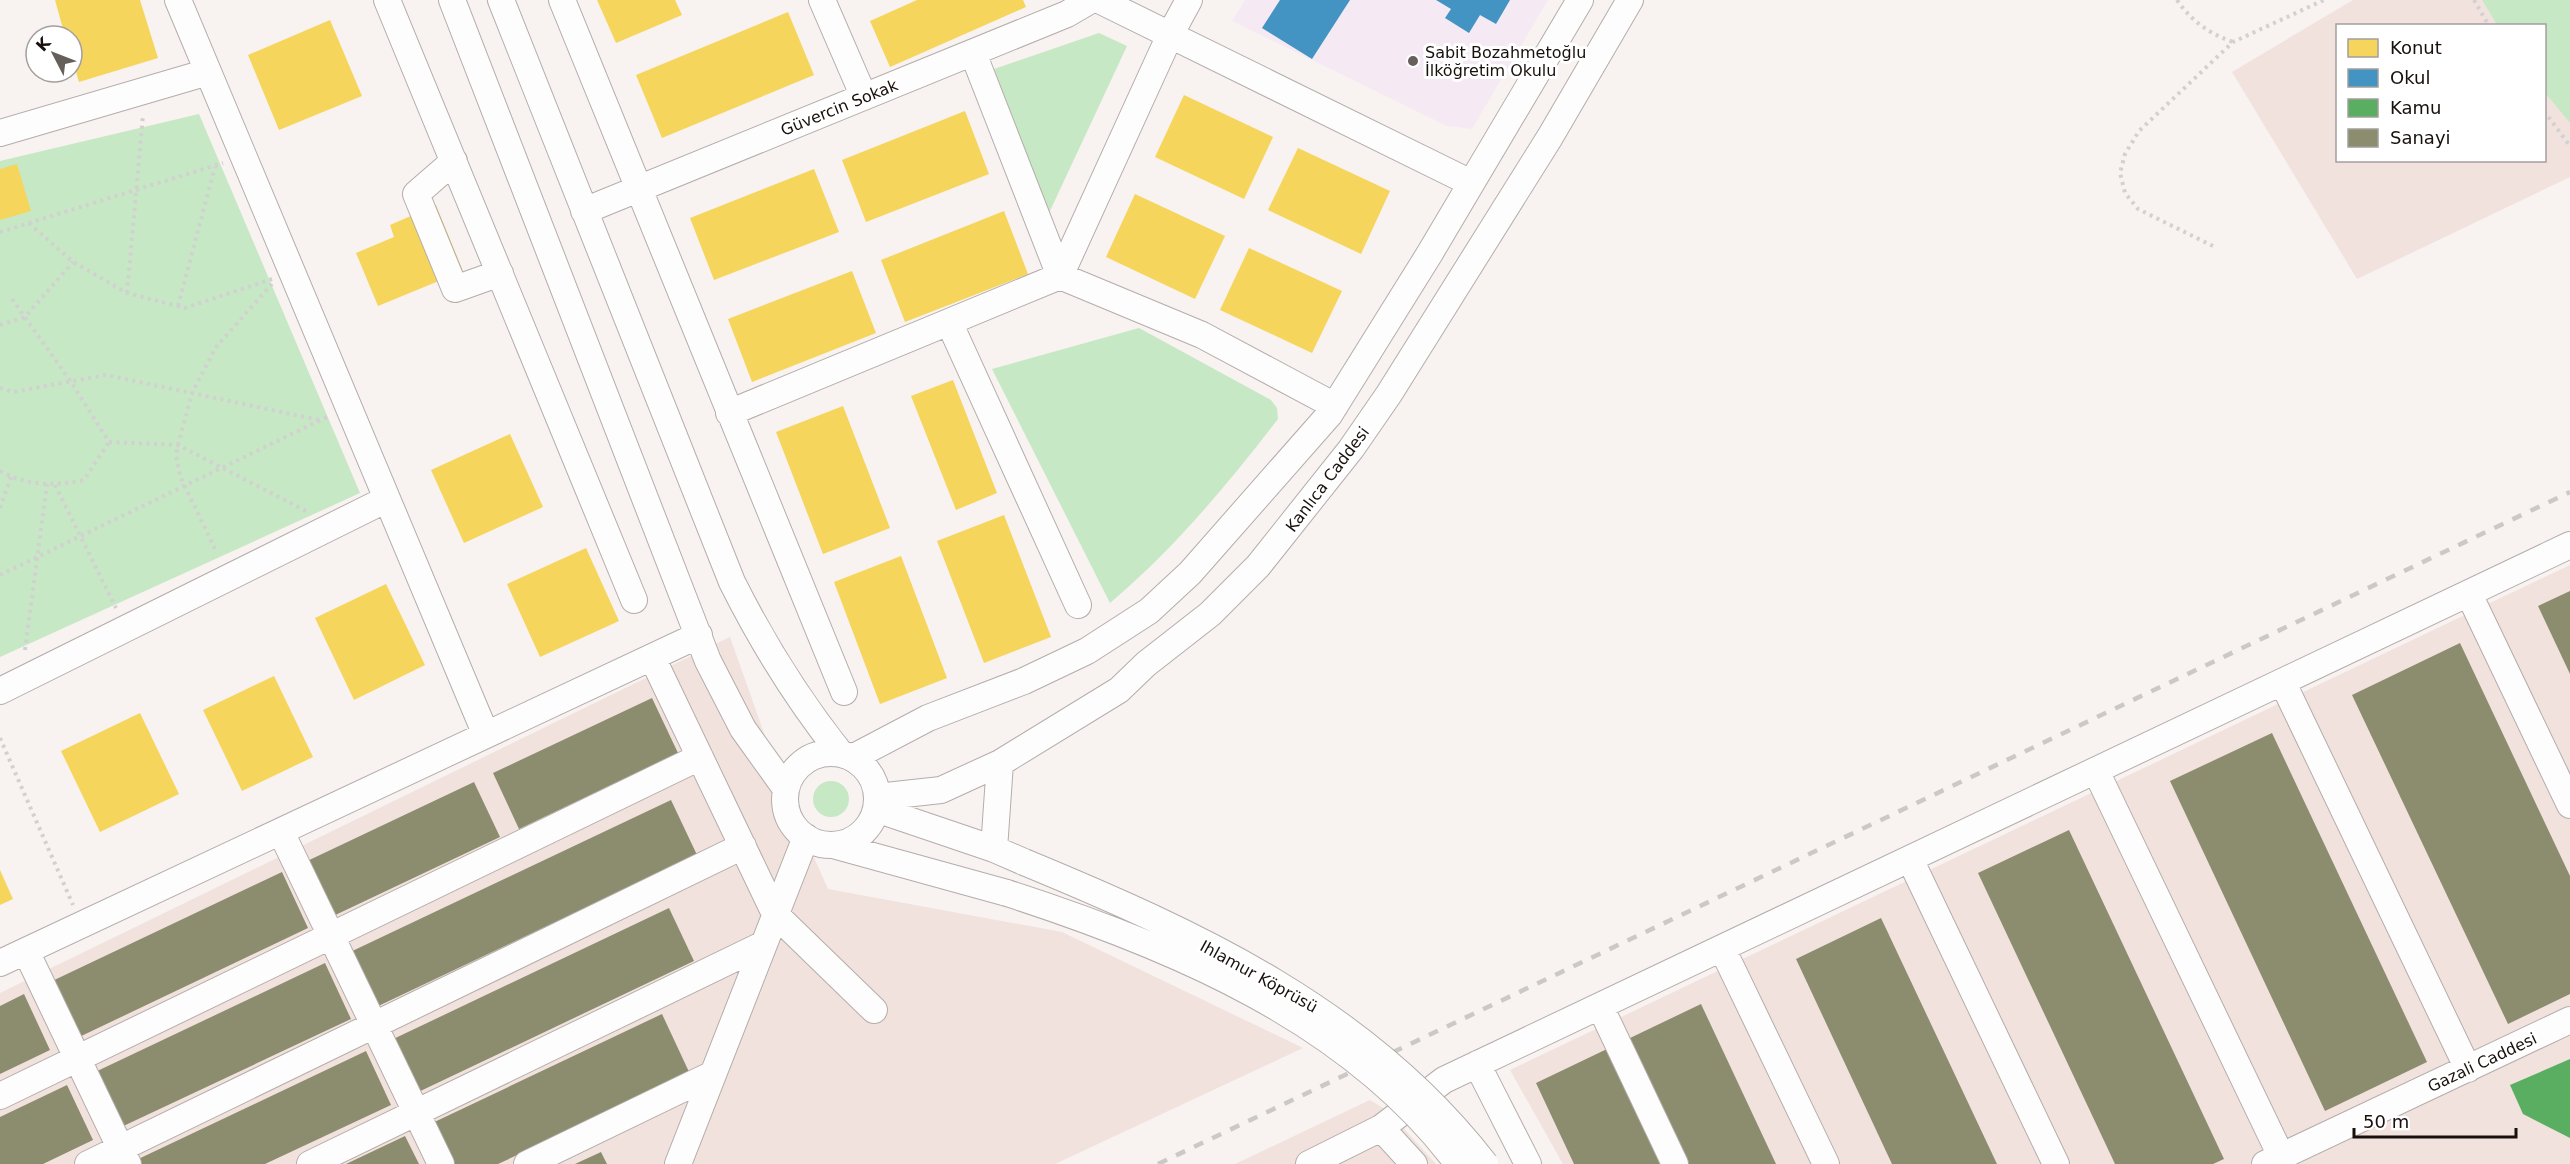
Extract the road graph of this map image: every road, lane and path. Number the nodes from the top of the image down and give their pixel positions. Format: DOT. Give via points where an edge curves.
graph roads {
  1 [pos="178,0"];
  2 [pos="387,0"];
  3 [pos="452,0"];
  4 [pos="501,0"];
  5 [pos="562,0"];
  6 [pos="822,0"];
  7 [pos="1091,0"];
  8 [pos="1099,0"];
  9 [pos="1189,0"];
  10 [pos="1580,0"];
  11 [pos="1630,0"];
  12 [pos="2177,0"];
  13 [pos="2324,0"];
  14 [pos="2474,0"];
  15 [pos="1064,7"];
  16 [pos="2488,24"];
  17 [pos="1170,35"];
  18 [pos="2233,42"];
  19 [pos="973,52"];
  20 [pos="208,72"];
  21 [pos="146,91"];
  22 [pos="864,97"];
  23 [pos="2546,114"];
  24 [pos="0,133"];
  25 [pos="2570,146"];
  26 [pos="454,161"];
  27 [pos="1471,183"];
  28 [pos="637,189"];
  29 [pos="136,190"];
  30 [pos="584,211"];
  31 [pos="29,223"];
  32 [pos="0,232"];
  33 [pos="2213,246"];
  34 [pos="73,262"];
  35 [pos="500,273"];
  36 [pos="1060,276"];
  37 [pos="127,292"];
  38 [pos="12,299"];
  39 [pos="178,306"];
  40 [pos="25,317"];
  41 [pos="949,322"];
  42 [pos="0,325"];
  43 [pos="71,382"];
  44 [pos="0,388"];
  45 [pos="192,393"];
  46 [pos="1335,406"];
  47 [pos="729,413"];
  48 [pos="109,442"];
  49 [pos="177,445"];
  50 [pos="222,468"];
  51 [pos="0,471"];
  52 [pos="11,477"];
  53 [pos="47,484"];
  54 [pos="55,485"];
  55 [pos="184,486"];
  56 [pos="387,499"];
  57 [pos="0,508"];
  58 [pos="334,525"];
  59 [pos="80,536"];
  60 [pos="2570,546"];
  61 [pos="215,549"];
  62 [pos="38,557"];
  63 [pos="0,575"];
  64 [pos="2469,594"];
  65 [pos="634,600"];
  66 [pos="1078,605"];
  67 [pos="126,628"];
  68 [pos="699,636"];
  69 [pos="25,650"];
  70 [pos="652,657"];
  71 [pos="2283,683"];
  72 [pos="0,691"];
  73 [pos="844,692"];
  74 [pos="486,735"];
  75 [pos="0,738"];
  76 [pos="847,756"];
  77 [pos="700,757"];
  78 [pos="1000,763"];
  79 [pos="2096,771"];
  80 [pos="786,789"];
  81 [pos="877,803"];
  82 [pos="2570,805"];
  83 [pos="281,832"];
  84 [pos="806,837"];
  85 [pos="833,845"];
  86 [pos="743,846"];
  87 [pos="994,849"];
  88 [pos="1910,860"];
  89 [pos="775,914"];
  90 [pos="81,925"];
  91 [pos="331,936"];
  92 [pos="764,944"];
  93 [pos="1722,948"];
  94 [pos="26,951"];
  95 [pos="0,963"];
  96 [pos="1600,1006"];
  97 [pos="874,1010"];
  98 [pos="2570,1020"];
  99 [pos="374,1025"];
  100 [pos="77,1059"];
  101 [pos="1477,1064"];
  102 [pos="2468,1069"];
  103 [pos="713,1074"];
  104 [pos="0,1096"];
  105 [pos="416,1113"];
  106 [pos="1381,1128"];
  107 [pos="124,1156"];
  108 [pos="2273,1160"];
  109 [pos="88,1164"];
  110 [pos="310,1164"];
  111 [pos="441,1164"];
  112 [pos="527,1164"];
  113 [pos="678,1164"];
  114 [pos="1309,1164"];
  115 [pos="1414,1164"];
  116 [pos="1458,1164"];
  117 [pos="1485,1164"];
  118 [pos="1528,1164"];
  119 [pos="1676,1164"];
  120 [pos="1826,1164"];
  121 [pos="2056,1164"];
  1 -- 20 [label="street"];
  2 -- 26 [label="street"];
  3 -- 68 [label="street"];
  4 -- 30 [label="street"];
  5 -- 28 [label="street"];
  6 -- 22 [label="street"];
  7 -- 15 [label="street, Güvercin Sokak"];
  8 -- 17 [label="street"];
  9 -- 17 [label="street"];
  10 -- 27 [label="street"];
  11 -- 78 [label="street, Kanlıca Caddesi" via="1427,337 1358,440 1286,535 1229,596 1119,690"];
  12 -- 18 [label="path" via="2205,29"];
  13 -- 18 [label="path"];
  14 -- 16 [label="path"];
  15 -- 19 [label="street, Güvercin Sokak"];
  17 -- 27 [label="street"];
  17 -- 36 [label="street"];
  18 -- 33 [label="path" via="2139,131 2125,154 2120,173 2125,193 2138,209"];
  19 -- 22 [label="street, Güvercin Sokak"];
  19 -- 36 [label="street"];
  20 -- 21 [label="street"];
  20 -- 56 [label="street"];
  21 -- 24 [label="street"];
  21 -- 29 [label="path"];
  22 -- 28 [label="street, Güvercin Sokak"];
  23 -- 25 [label="path"];
  26 -- 35 [label="street"];
  26 -- 35 [label="street" via="416,194 422,211 455,289"];
  27 -- 46 [label="street"];
  28 -- 30 [label="street, Güvercin Sokak"];
  28 -- 47 [label="street"];
  29 -- 31 [label="path"];
  29 -- 37 [label="path"];
  29 -- 39 [label="path" via="215,166"];
  30 -- 76 [label="street" via="732,582 788,684"];
  31 -- 32 [label="path"];
  31 -- 34 [label="path"];
  34 -- 37 [label="path"];
  34 -- 40 [label="path"];
  35 -- 65 [label="street"];
  36 -- 41 [label="street"];
  36 -- 46 [label="street" via="1202,335"];
  37 -- 39 [label="path"];
  38 -- 40 [label="path"];
  39 -- 45 [label="path" via="185,308 279,277 216,347"];
  40 -- 42 [label="path"];
  40 -- 43 [label="path"];
  41 -- 47 [label="street"];
  41 -- 66 [label="street"];
  43 -- 44 [label="path" via="13,392"];
  43 -- 45 [label="path" via="106,375"];
  43 -- 48 [label="path"];
  45 -- 49 [label="path"];
  45 -- 50 [label="path" via="320,420"];
  46 -- 76 [label="street" via="1191,573 1134,622 1056,667 928,718"];
  47 -- 73 [label="street"];
  48 -- 49 [label="path"];
  48 -- 54 [label="path" via="84,480"];
  49 -- 50 [label="path"];
  49 -- 55 [label="path" via="177,467"];
  50 -- 55 [label="path"];
  50 -- 58 [label="path"];
  51 -- 52 [label="path"];
  52 -- 53 [label="path"];
  52 -- 57 [label="path"];
  53 -- 54 [label="path"];
  53 -- 62 [label="path"];
  54 -- 59 [label="path"];
  55 -- 59 [label="path"];
  55 -- 61 [label="path"];
  56 -- 58 [label="street"];
  56 -- 74 [label="street"];
  58 -- 67 [label="street"];
  59 -- 62 [label="path"];
  59 -- 67 [label="path"];
  60 -- 64 [label="street"];
  62 -- 63 [label="path"];
  62 -- 69 [label="path"];
  64 -- 71 [label="street"];
  64 -- 82 [label="street"];
  67 -- 72 [label="street"];
  68 -- 70 [label="street"];
  68 -- 80 [label="street" via="743,729"];
  70 -- 74 [label="street"];
  70 -- 77 [label="street"];
  71 -- 79 [label="street"];
  71 -- 102 [label="street"];
  74 -- 83 [label="street"];
  75 -- 90 [label="path"];
  76 -- 80 [label="street" via="818,755 807,760"];
  76 -- 81 [label="street" via="870,774"];
  77 -- 86 [label="street"];
  77 -- 91 [label="street"];
  78 -- 81 [label="street, Kanlıca Caddesi" via="941,790"];
  78 -- 87 [label="street"];
  79 -- 88 [label="street"];
  79 -- 108 [label="street"];
  80 -- 84 [label="street" via="787,813"];
  81 -- 85 [label="street" via="872,820 860,834"];
  81 -- 87 [label="street, Ihlamur Köprüsü"];
  83 -- 90 [label="street"];
  83 -- 91 [label="street"];
  84 -- 85 [label="street"];
  84 -- 89 [label="street"];
  85 -- 116 [label="street, Ihlamur Köprüsü, bridge" via="1007,893 1167,952 1323,1037 1382,1084"];
  86 -- 89 [label="street"];
  86 -- 99 [label="street"];
  87 -- 117 [label="street, Ihlamur Köprüsü, bridge" via="1143,914 1243,963 1305,999 1416,1087"];
  88 -- 93 [label="street"];
  88 -- 121 [label="street"];
  89 -- 92 [label="street"];
  89 -- 97 [label="street"];
  90 -- 94 [label="street"];
  91 -- 99 [label="street"];
  91 -- 100 [label="street"];
  92 -- 103 [label="street"];
  92 -- 105 [label="street"];
  93 -- 96 [label="street"];
  93 -- 120 [label="street"];
  94 -- 95 [label="street"];
  94 -- 100 [label="street"];
  96 -- 101 [label="street"];
  96 -- 119 [label="street"];
  98 -- 102 [label="street, Gazali Caddesi"];
  99 -- 105 [label="street"];
  99 -- 107 [label="street"];
  100 -- 104 [label="street"];
  100 -- 107 [label="street"];
  101 -- 106 [label="street" via="1444,1080"];
  101 -- 118 [label="street"];
  102 -- 108 [label="street, Gazali Caddesi"];
  103 -- 112 [label="street"];
  103 -- 113 [label="street"];
  105 -- 110 [label="street"];
  105 -- 111 [label="street"];
  106 -- 114 [label="street"];
  106 -- 115 [label="street"];
  107 -- 109 [label="street"];
}
